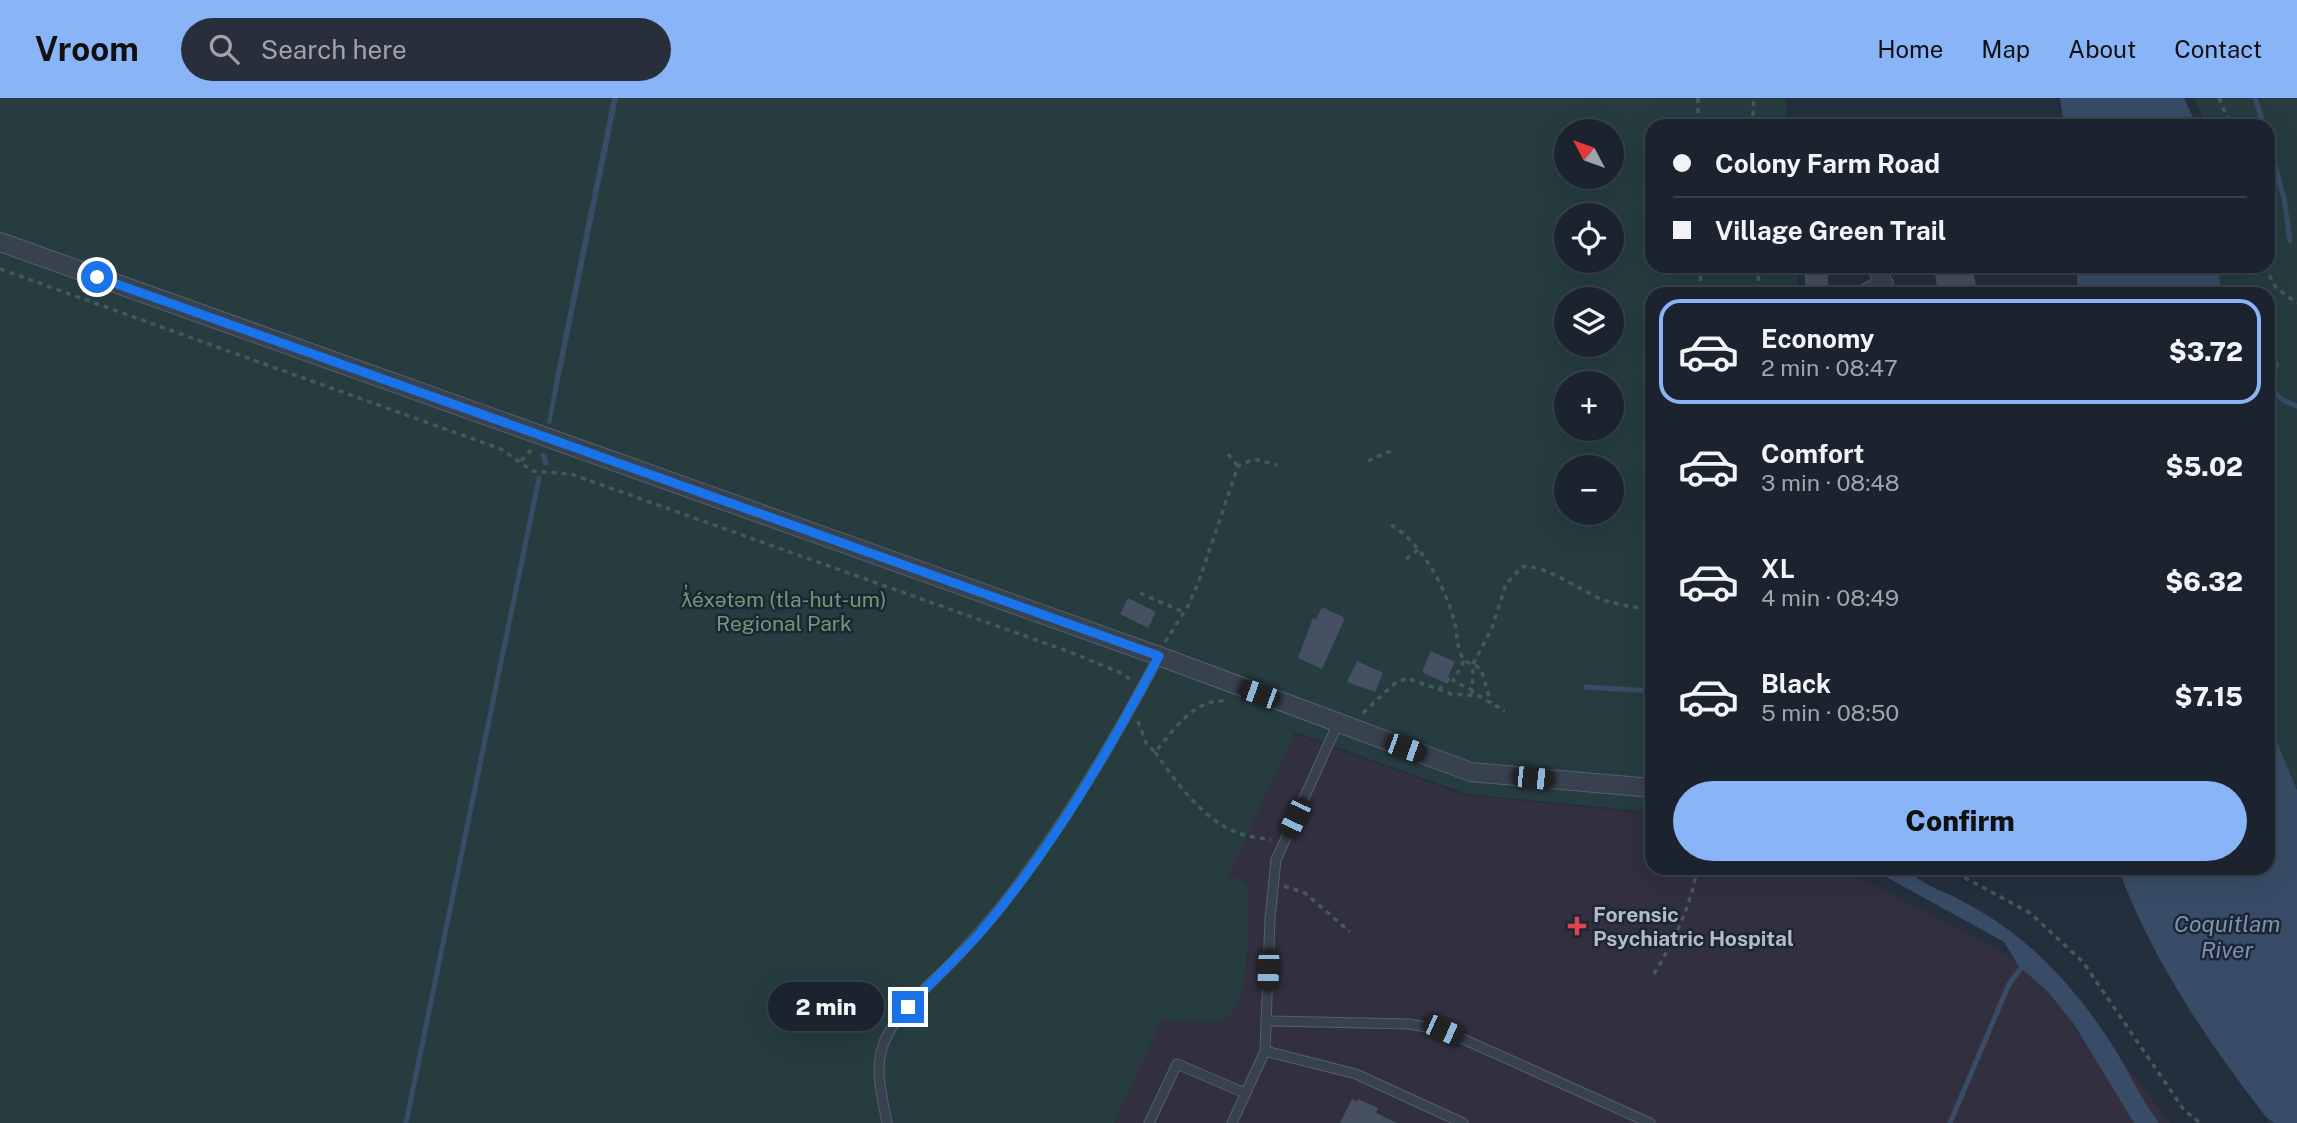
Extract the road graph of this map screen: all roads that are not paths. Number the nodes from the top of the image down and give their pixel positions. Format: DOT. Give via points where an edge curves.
graph roads {
  1 [pos="0,242"];
  2 [pos="1159,656"];
  3 [pos="1338,723"];
  4 [pos="1645,787"];
  5 [pos="1266,1021"];
  6 [pos="1265,1051"];
  7 [pos="1245,1093"];
  8 [pos="887,1123"];
  9 [pos="1150,1123"];
  10 [pos="1232,1123"];
  11 [pos="1463,1123"];
  12 [pos="1650,1123"];
  1 -- 2 [label="street"];
  2 -- 3 [label="street"];
  2 -- 8 [label="lane" via="1079,798 978,935 890,1031 878,1073"];
  3 -- 4 [label="street" via="1471,772"];
  3 -- 5 [label="lane" via="1276,860"];
  5 -- 6 [label="lane"];
  5 -- 12 [label="lane" via="1409,1024 1443,1030"];
  6 -- 7 [label="lane"];
  6 -- 11 [label="lane" via="1346,1070"];
  7 -- 9 [label="lane" via="1177,1064"];
  7 -- 10 [label="lane"];
}
